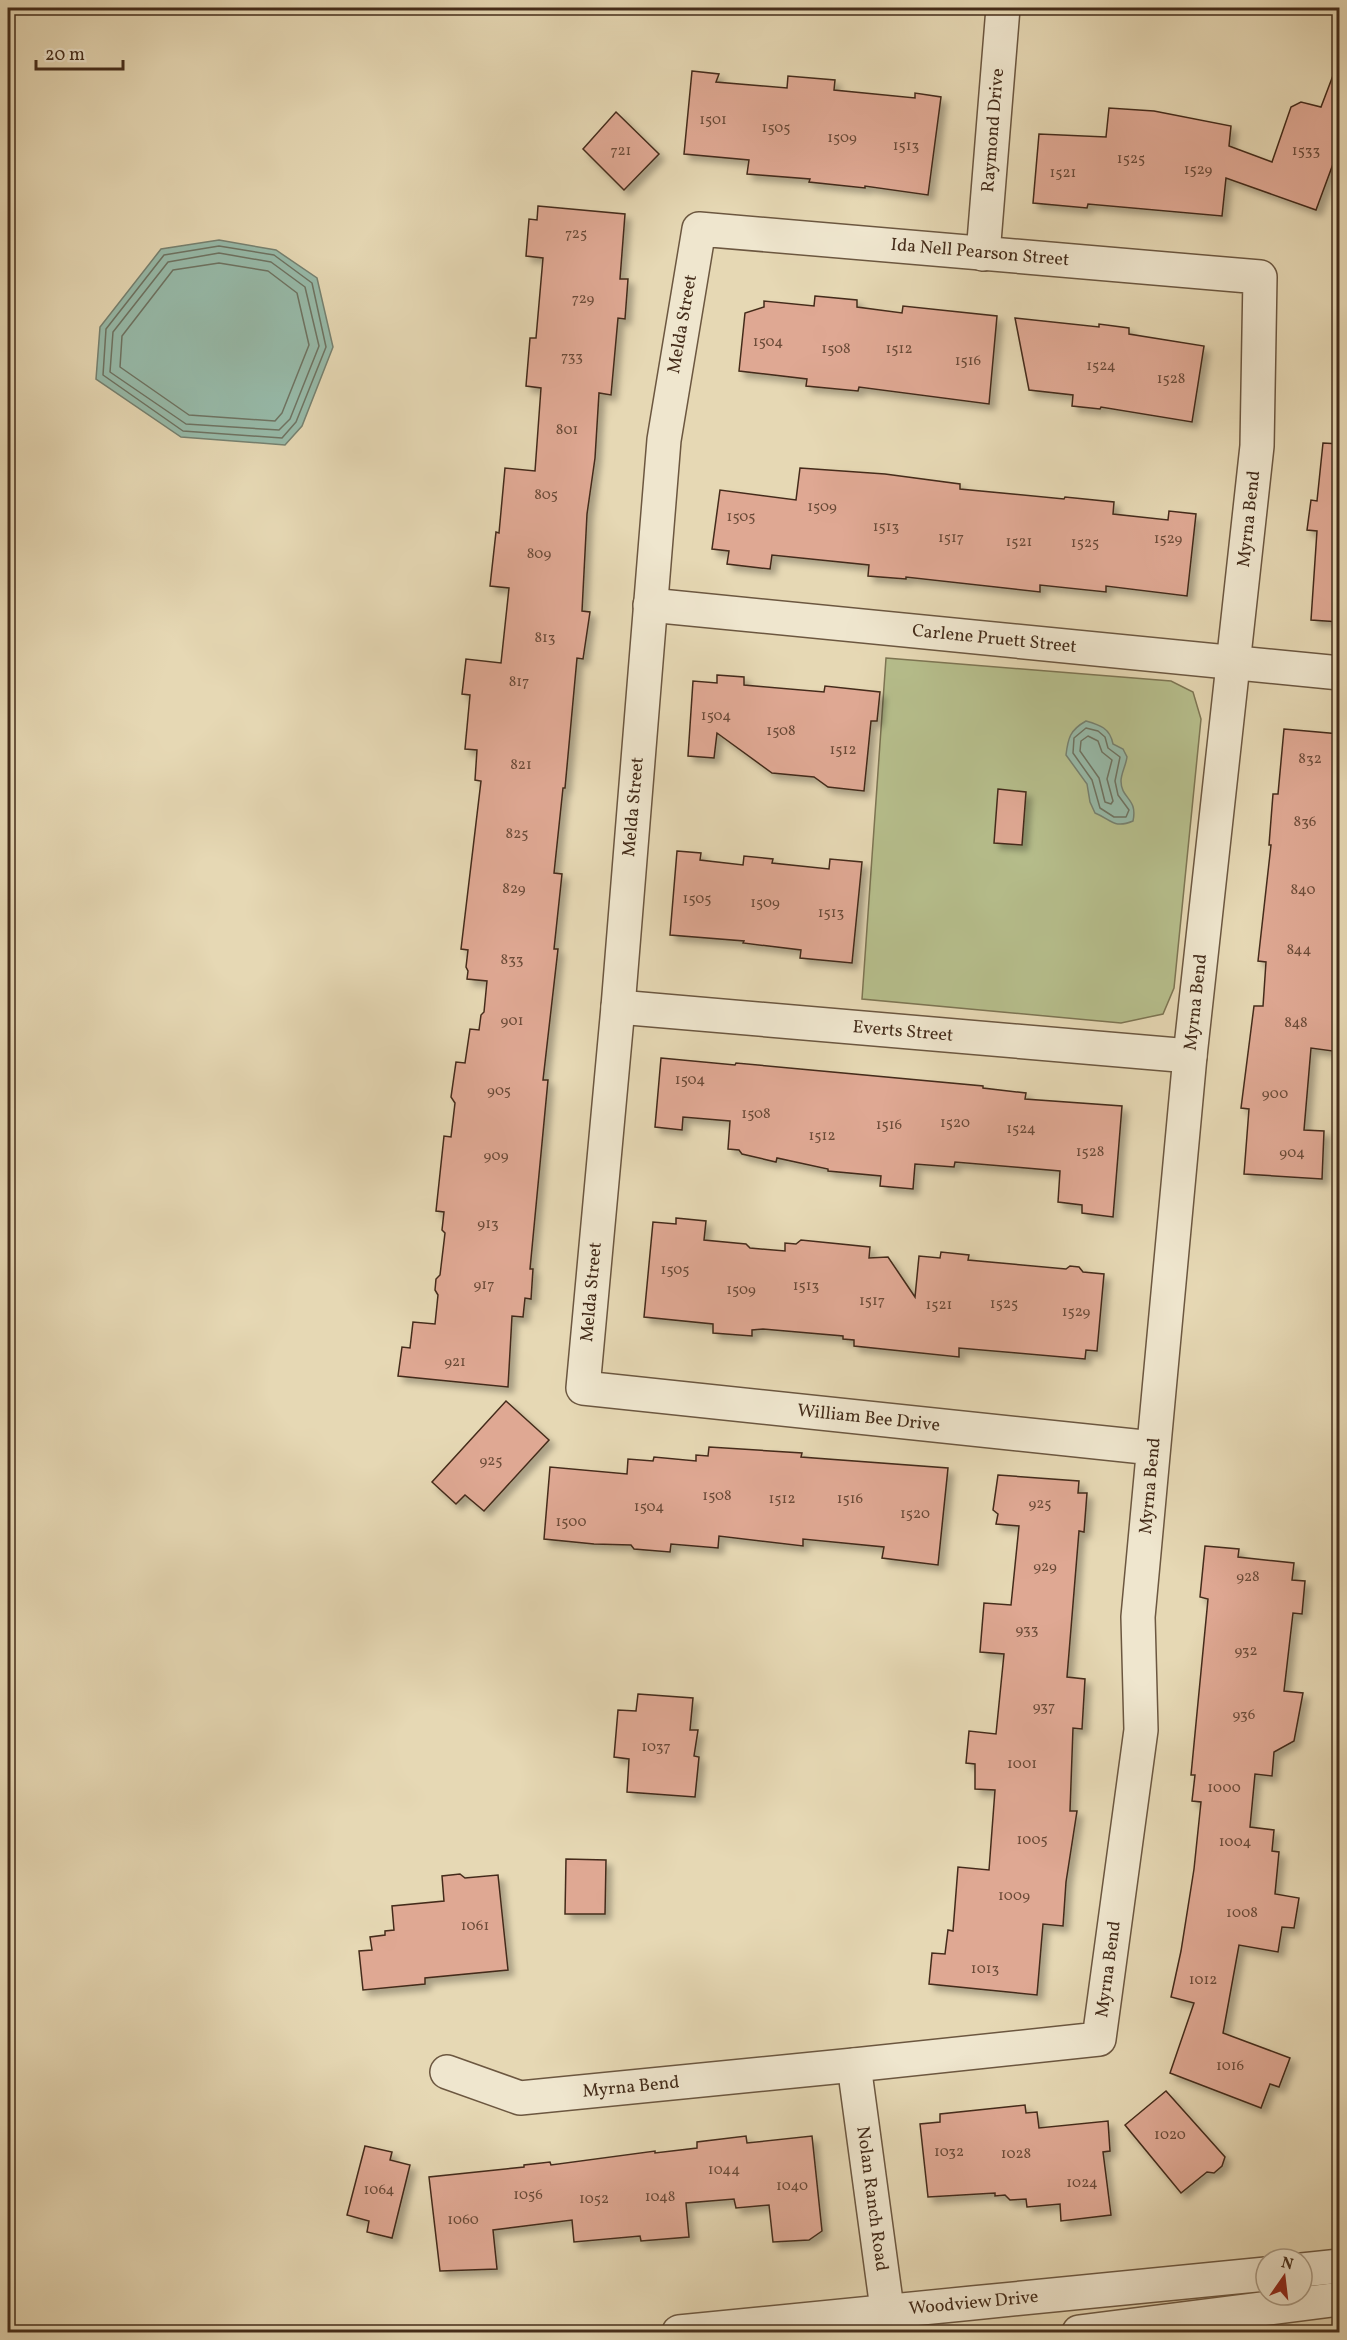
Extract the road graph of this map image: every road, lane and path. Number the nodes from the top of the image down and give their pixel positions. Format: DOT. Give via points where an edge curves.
graph roads {
  1 [pos="1003,8"];
  2 [pos="699,229"];
  3 [pos="982,254"];
  4 [pos="1260,277"];
  5 [pos="650,605"];
  6 [pos="1232,662"];
  7 [pos="1340,673"];
  8 [pos="618,1007"];
  9 [pos="1190,1056"];
  10 [pos="583,1388"];
  11 [pos="1154,1448"];
  12 [pos="854,2066"];
  13 [pos="447,2072"];
  14 [pos="1340,2266"];
  15 [pos="1314,2269"];
  16 [pos="1254,2275"];
  17 [pos="1340,2299"];
  18 [pos="889,2321"];
  19 [pos="679,2332"];
  20 [pos="1079,2332"];
  1 -- 3 [label="street, Raymond Drive"];
  2 -- 3 [label="street, Ida Nell Pearson Street"];
  2 -- 5 [label="street, Melda Street" via="664,440"];
  3 -- 4 [label="street, Ida Nell Pearson Street"];
  4 -- 6 [label="street, Myrna Bend" via="1257,446"];
  5 -- 6 [label="street, Carlene Pruett Street"];
  5 -- 8 [label="street, Melda Street"];
  6 -- 7 [label="street, Carlene Pruett Street"];
  6 -- 9 [label="street, Myrna Bend"];
  8 -- 9 [label="street, Everts Street"];
  8 -- 10 [label="street, Melda Street"];
  9 -- 11 [label="street, Myrna Bend"];
  10 -- 11 [label="street, William Bee Drive"];
  11 -- 12 [label="street, Myrna Bend" via="1138,1617 1141,1730 1099,2039"];
  12 -- 13 [label="street, Myrna Bend" via="520,2097"];
  12 -- 18 [label="street, Nolan Ranch Road"];
  14 -- 15 [label="street"];
  16 -- 18 [label="street, Woodview Drive" via="1062,2296"];
  17 -- 20 [label="street"];
  18 -- 19 [label="street, Woodview Drive"];
}
